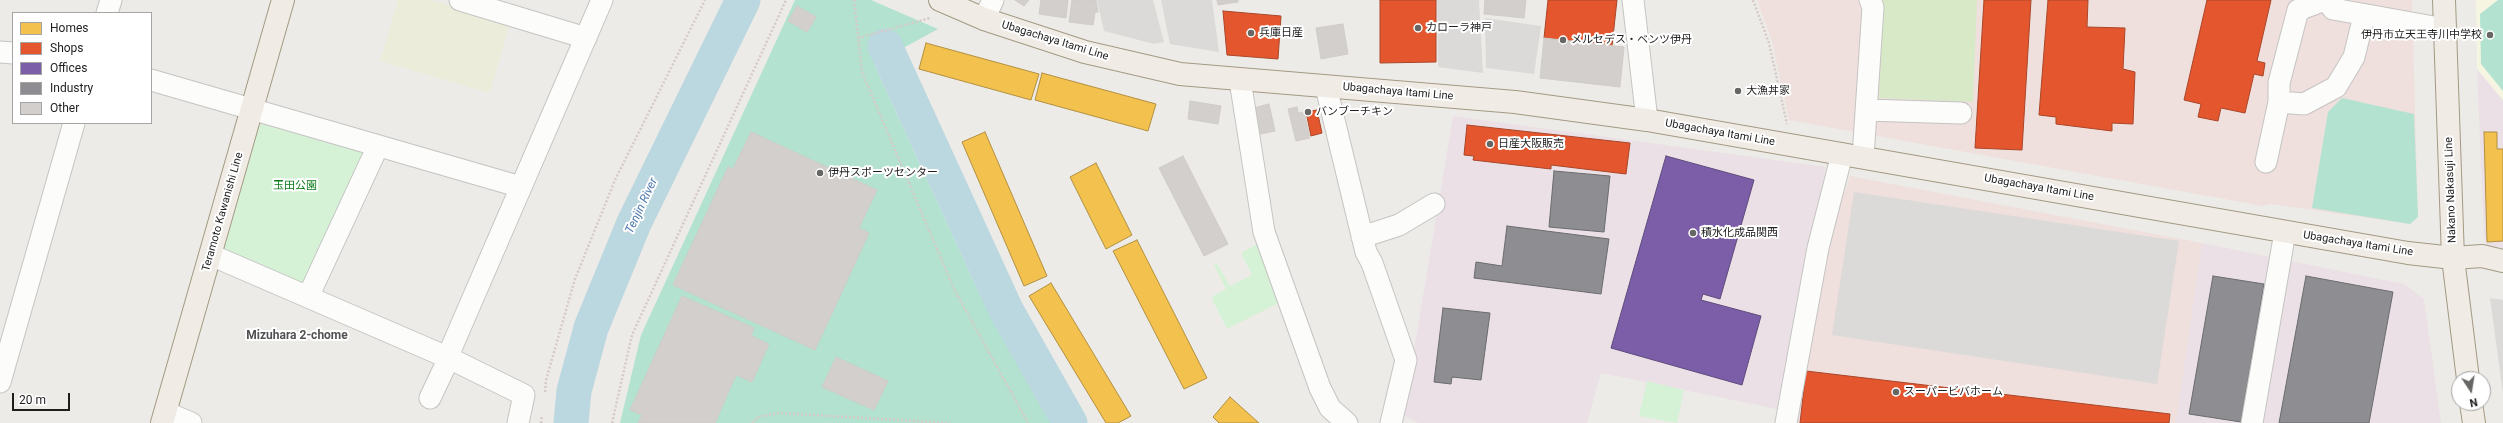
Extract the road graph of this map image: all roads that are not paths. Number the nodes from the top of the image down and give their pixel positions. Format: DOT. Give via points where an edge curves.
graph roads {
  1 [pos="111,0"];
  2 [pos="283,0"];
  3 [pos="460,0"];
  4 [pos="602,0"];
  5 [pos="1633,0"];
  6 [pos="1870,0"];
  7 [pos="2326,0"];
  8 [pos="2444,0"];
  9 [pos="515,8"];
  10 [pos="935,9"];
  11 [pos="989,10"];
  12 [pos="107,12"];
  13 [pos="2364,16"];
  14 [pos="2445,30"];
  15 [pos="586,38"];
  16 [pos="0,52"];
  17 [pos="12,53"];
  18 [pos="152,80"];
  19 [pos="1240,80"];
  20 [pos="1326,87"];
  21 [pos="2279,102"];
  22 [pos="252,110"];
  23 [pos="1866,110"];
  24 [pos="1961,113"];
  25 [pos="1647,120"];
  26 [pos="74,124"];
  27 [pos="378,146"];
  28 [pos="1842,154"];
  29 [pos="1863,157"];
  30 [pos="2266,162"];
  31 [pos="521,187"];
  32 [pos="1434,204"];
  33 [pos="2285,232"];
  34 [pos="1362,237"];
  35 [pos="211,255"];
  36 [pos="2453,258"];
  37 [pos="2503,261"];
  38 [pos="308,297"];
  39 [pos="448,358"];
  40 [pos="2467,371"];
  41 [pos="0,382"];
  42 [pos="430,398"];
  43 [pos="2472,411"];
  44 [pos="163,417"];
  45 [pos="1396,421"];
  46 [pos="191,423"];
  47 [pos="518,423"];
  48 [pos="1347,423"];
  49 [pos="1786,423"];
  50 [pos="2252,423"];
  51 [pos="2474,423"];
  1 -- 12 [label="street"];
  2 -- 22 [label="main road, Teramoto Kawanishi Line"];
  3 -- 9 [label="street"];
  4 -- 15 [label="street"];
  5 -- 25 [label="street"];
  6 -- 23 [label="street" via="1873,7"];
  7 -- 13 [label="street" via="2333,9"];
  7 -- 21 [label="street" via="2298,10 2279,83"];
  8 -- 14 [label="main road, Nakano Nakasuji Line"];
  9 -- 15 [label="street"];
  10 -- 11 [label="main road, Ubagachaya Itami Line"];
  11 -- 19 [label="main road, Ubagachaya Itami Line" via="1085,52 1180,74"];
  13 -- 14 [label="street"];
  13 -- 21 [label="street" via="2354,57 2336,87 2304,104"];
  14 -- 36 [label="main road, Nakano Nakasuji Line"];
  15 -- 31 [label="street"];
  16 -- 17 [label="street"];
  18 -- 22 [label="street"];
  19 -- 20 [label="main road, Ubagachaya Itami Line"];
  19 -- 48 [label="street" via="1264,232 1320,388 1330,408"];
  20 -- 25 [label="main road, Ubagachaya Itami Line" via="1515,102"];
  20 -- 34 [label="street"];
  21 -- 30 [label="street"];
  22 -- 27 [label="street"];
  22 -- 35 [label="main road, Teramoto Kawanishi Line"];
  23 -- 24 [label="street"];
  23 -- 29 [label="street"];
  25 -- 28 [label="main road, Ubagachaya Itami Line"];
  26 -- 41 [label="street"];
  27 -- 31 [label="street"];
  27 -- 38 [label="street"];
  28 -- 29 [label="main road, Ubagachaya Itami Line"];
  28 -- 49 [label="street" via="1818,248"];
  29 -- 33 [label="main road, Ubagachaya Itami Line"];
  31 -- 39 [label="street"];
  32 -- 34 [label="street" via="1399,225"];
  33 -- 36 [label="main road, Ubagachaya Itami Line"];
  33 -- 50 [label="street"];
  34 -- 45 [label="street" via="1406,360"];
  35 -- 38 [label="street"];
  35 -- 44 [label="main road, Teramoto Kawanishi Line"];
  36 -- 37 [label="main road, Ubagachaya Itami Line" via="2482,256"];
  36 -- 40 [label="main road, Nakano Nakasuji Line"];
  38 -- 39 [label="street"];
  39 -- 42 [label="street"];
  39 -- 47 [label="street" via="524,395"];
  43 -- 51 [label="main road"];
  44 -- 46 [label="street"];
}
